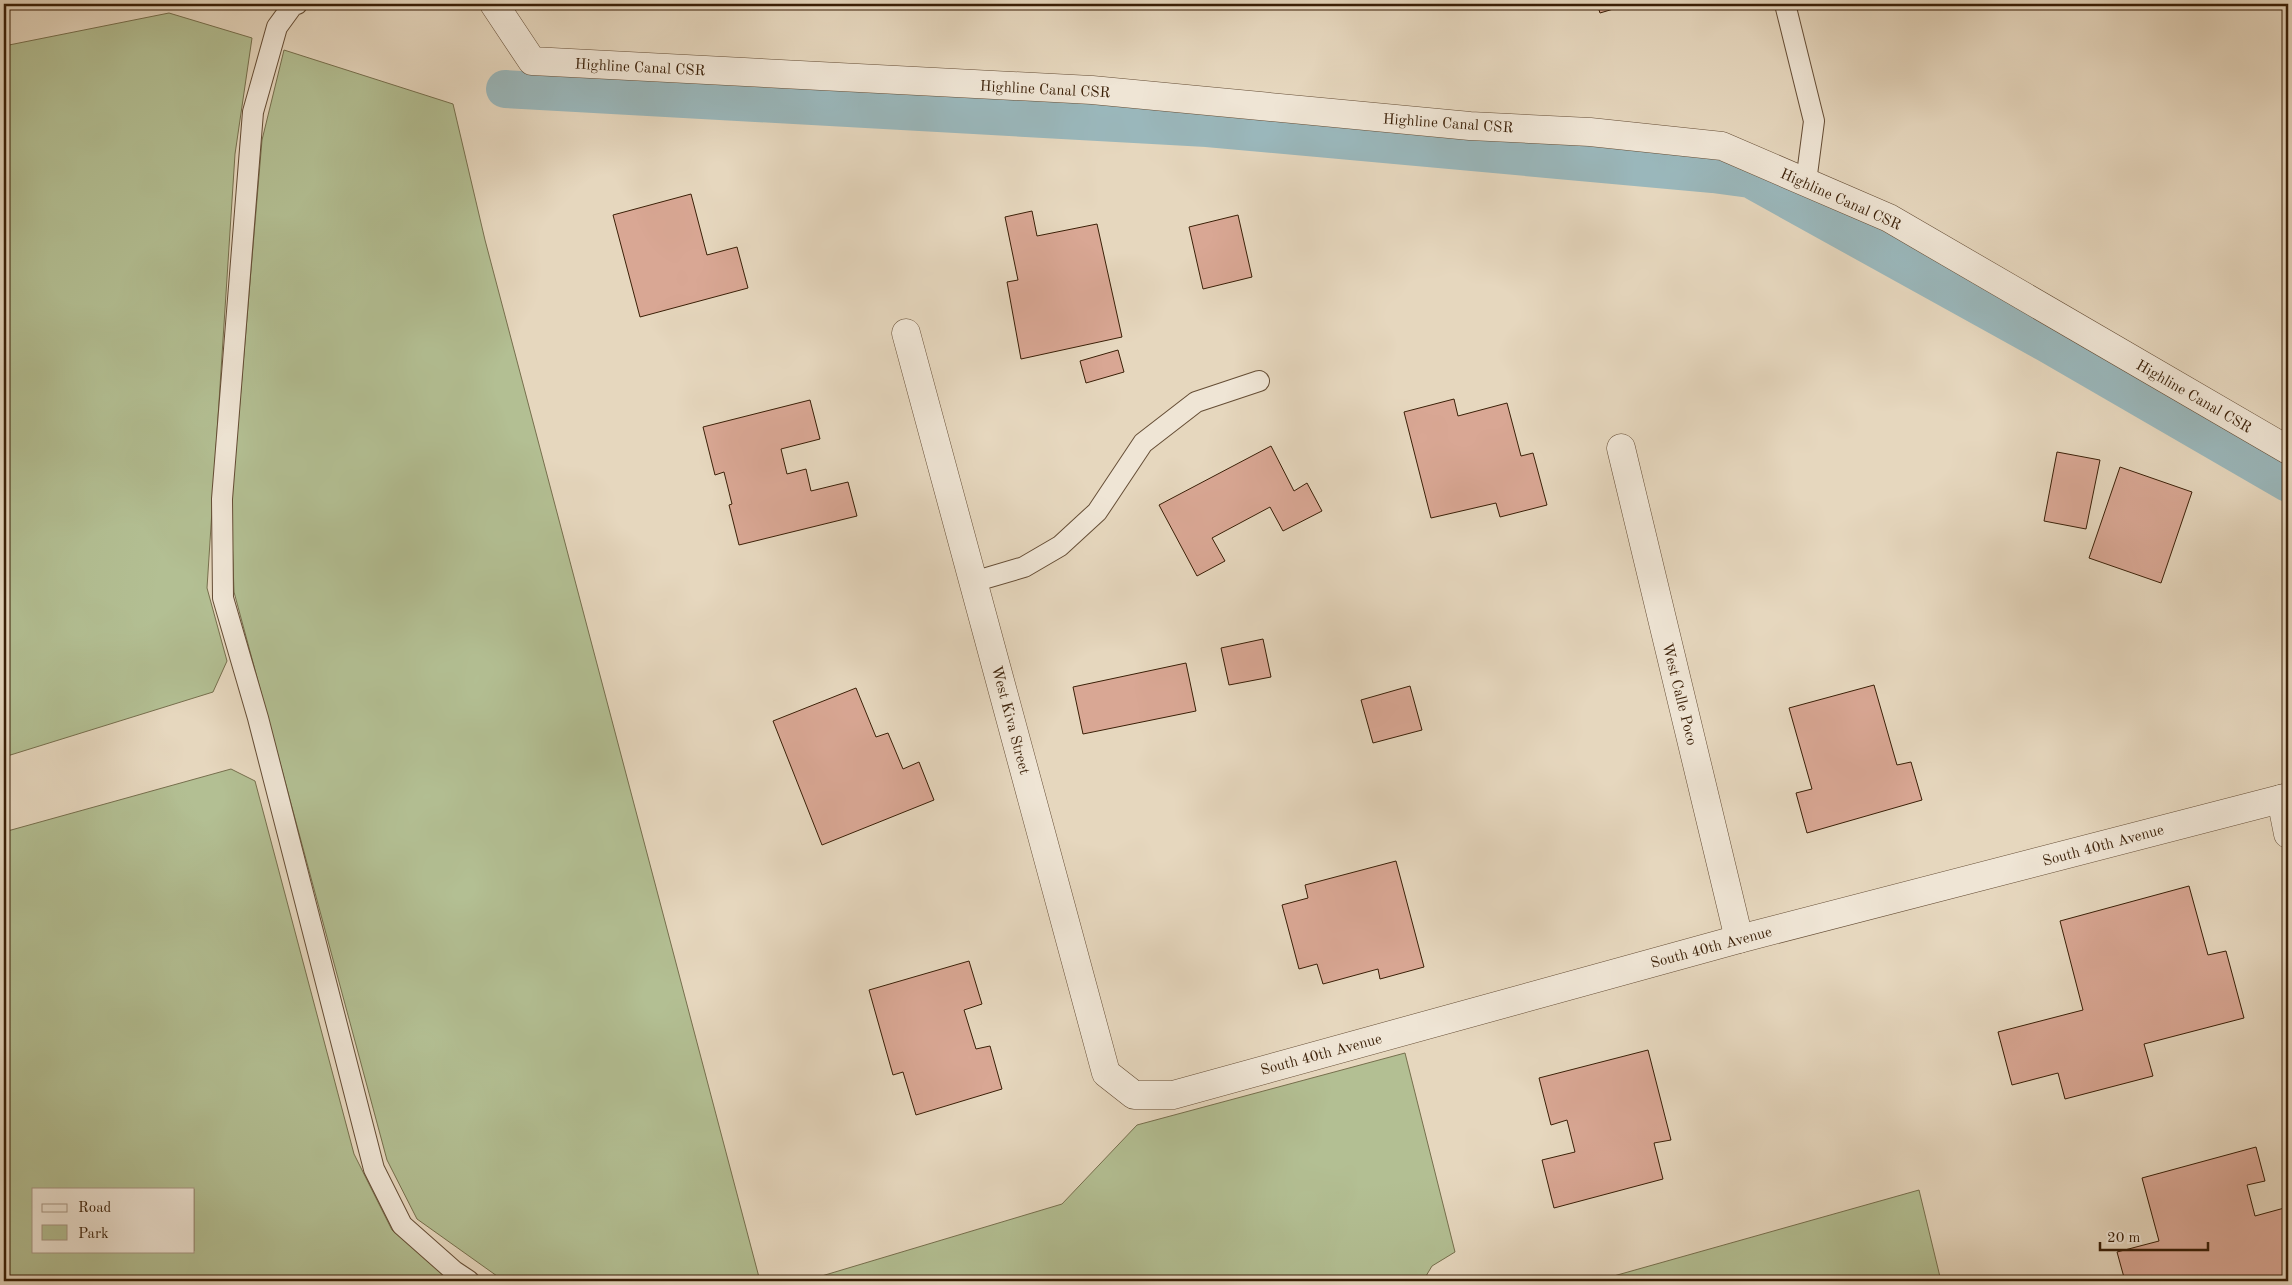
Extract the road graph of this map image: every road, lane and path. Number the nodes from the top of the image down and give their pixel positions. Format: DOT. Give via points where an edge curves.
graph roads {
  1 [pos="297,4"];
  2 [pos="494,4"];
  3 [pos="1785,4"];
  4 [pos="1806,182"];
  5 [pos="906,333"];
  6 [pos="1259,381"];
  7 [pos="1621,448"];
  8 [pos="2288,450"];
  9 [pos="973,582"];
  10 [pos="2285,798"];
  11 [pos="2288,834"];
  12 [pos="1739,940"];
  13 [pos="1134,1095"];
  14 [pos="469,1281"];
  1 -- 14 [label="lane" via="277,27 254,112 222,499 223,598 258,718 374,1169 402,1225"];
  2 -- 4 [label="street, Highline Canal CSR" via="532,61 1092,90 1450,124 1590,132 1722,146"];
  3 -- 4 [label="lane" via="1814,121"];
  4 -- 8 [label="street, Highline Canal CSR" via="1889,218"];
  5 -- 9 [label="street, West Kiva Street"];
  6 -- 9 [label="lane" via="1196,402 1143,443 1097,512 1060,546 1024,567"];
  7 -- 12 [label="street, West Calle Poco"];
  9 -- 13 [label="street, West Kiva Street" via="1106,1073"];
  10 -- 11 [label="street"];
  10 -- 12 [label="street, South 40th Avenue"];
  12 -- 13 [label="street, South 40th Avenue" via="1173,1095"];
}
